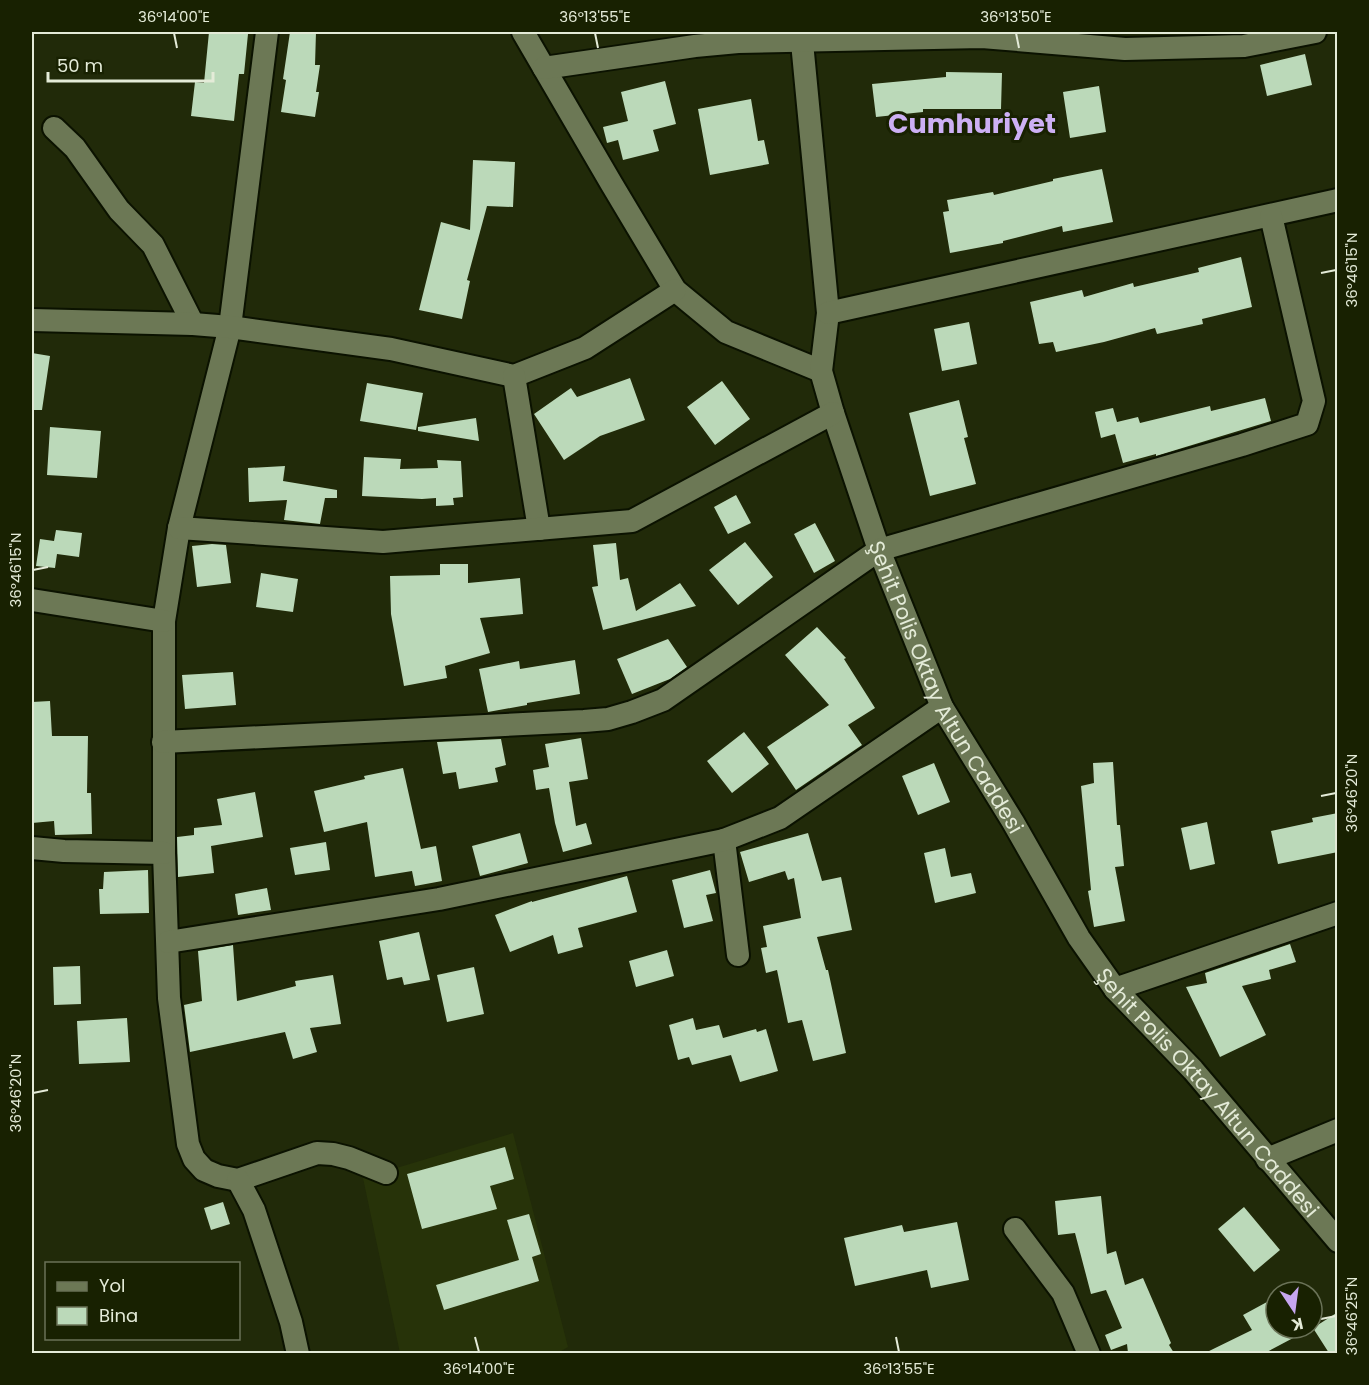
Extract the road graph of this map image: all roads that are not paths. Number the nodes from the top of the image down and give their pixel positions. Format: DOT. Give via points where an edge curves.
graph roads {
  1 [pos="267,32"];
  2 [pos="523,32"];
  3 [pos="1315,32"];
  4 [pos="801,36"];
  5 [pos="730,37"];
  6 [pos="1244,39"];
  7 [pos="544,68"];
  8 [pos="54,128"];
  9 [pos="1338,200"];
  10 [pos="1271,216"];
  11 [pos="675,290"];
  12 [pos="828,314"];
  13 [pos="32,320"];
  14 [pos="193,324"];
  15 [pos="230,327"];
  16 [pos="821,371"];
  17 [pos="514,376"];
  18 [pos="833,413"];
  19 [pos="179,528"];
  20 [pos="539,529"];
  21 [pos="879,550"];
  22 [pos="32,600"];
  23 [pos="164,621"];
  24 [pos="942,706"];
  25 [pos="163,742"];
  26 [pos="724,840"];
  27 [pos="32,848"];
  28 [pos="164,853"];
  29 [pos="1338,913"];
  30 [pos="168,942"];
  31 [pos="738,955"];
  32 [pos="1115,989"];
  33 [pos="1338,1130"];
  34 [pos="1267,1159"];
  35 [pos="386,1173"];
  36 [pos="238,1180"];
  37 [pos="1015,1229"];
  38 [pos="1338,1241"];
  39 [pos="298,1353"];
  40 [pos="1089,1353"];
  1 -- 15 [label="street"];
  2 -- 7 [label="street"];
  3 -- 6 [label="street"];
  4 -- 5 [label="street"];
  4 -- 6 [label="street" via="982,37 1125,49"];
  4 -- 12 [label="street, Şehit Polis Oktay Altun Caddesi"];
  5 -- 7 [label="street" via="695,46"];
  7 -- 11 [label="street"];
  8 -- 14 [label="street" via="75,148 119,210 153,245"];
  9 -- 10 [label="street"];
  10 -- 12 [label="street"];
  10 -- 21 [label="street" via="1314,401 1307,424"];
  11 -- 16 [label="street" via="726,332"];
  11 -- 17 [label="street" via="585,348"];
  12 -- 16 [label="street, Şehit Polis Oktay Altun Caddesi"];
  13 -- 14 [label="street"];
  14 -- 15 [label="street"];
  15 -- 17 [label="street" via="391,349"];
  15 -- 19 [label="street"];
  16 -- 18 [label="street, Şehit Polis Oktay Altun Caddesi"];
  17 -- 20 [label="street"];
  18 -- 20 [label="street" via="632,520"];
  18 -- 21 [label="street, Şehit Polis Oktay Altun Caddesi"];
  19 -- 20 [label="street" via="383,542"];
  19 -- 23 [label="street"];
  21 -- 24 [label="street, Şehit Polis Oktay Altun Caddesi"];
  21 -- 25 [label="street" via="663,700 608,719"];
  22 -- 23 [label="street"];
  23 -- 25 [label="street"];
  24 -- 26 [label="street" via="780,818"];
  24 -- 32 [label="street, Şehit Polis Oktay Altun Caddesi" via="1079,938"];
  25 -- 28 [label="street"];
  26 -- 30 [label="street" via="440,899"];
  26 -- 31 [label="street"];
  27 -- 28 [label="street"];
  28 -- 30 [label="street"];
  29 -- 32 [label="street"];
  30 -- 36 [label="street" via="169,998 188,1144 204,1170"];
  32 -- 34 [label="street, Şehit Polis Oktay Altun Caddesi" via="1193,1070"];
  33 -- 34 [label="street"];
  34 -- 38 [label="street, Şehit Polis Oktay Altun Caddesi"];
  35 -- 36 [label="street" via="349,1158 316,1153"];
  36 -- 39 [label="street" via="254,1210"];
  37 -- 40 [label="street" via="1063,1293"];
}
